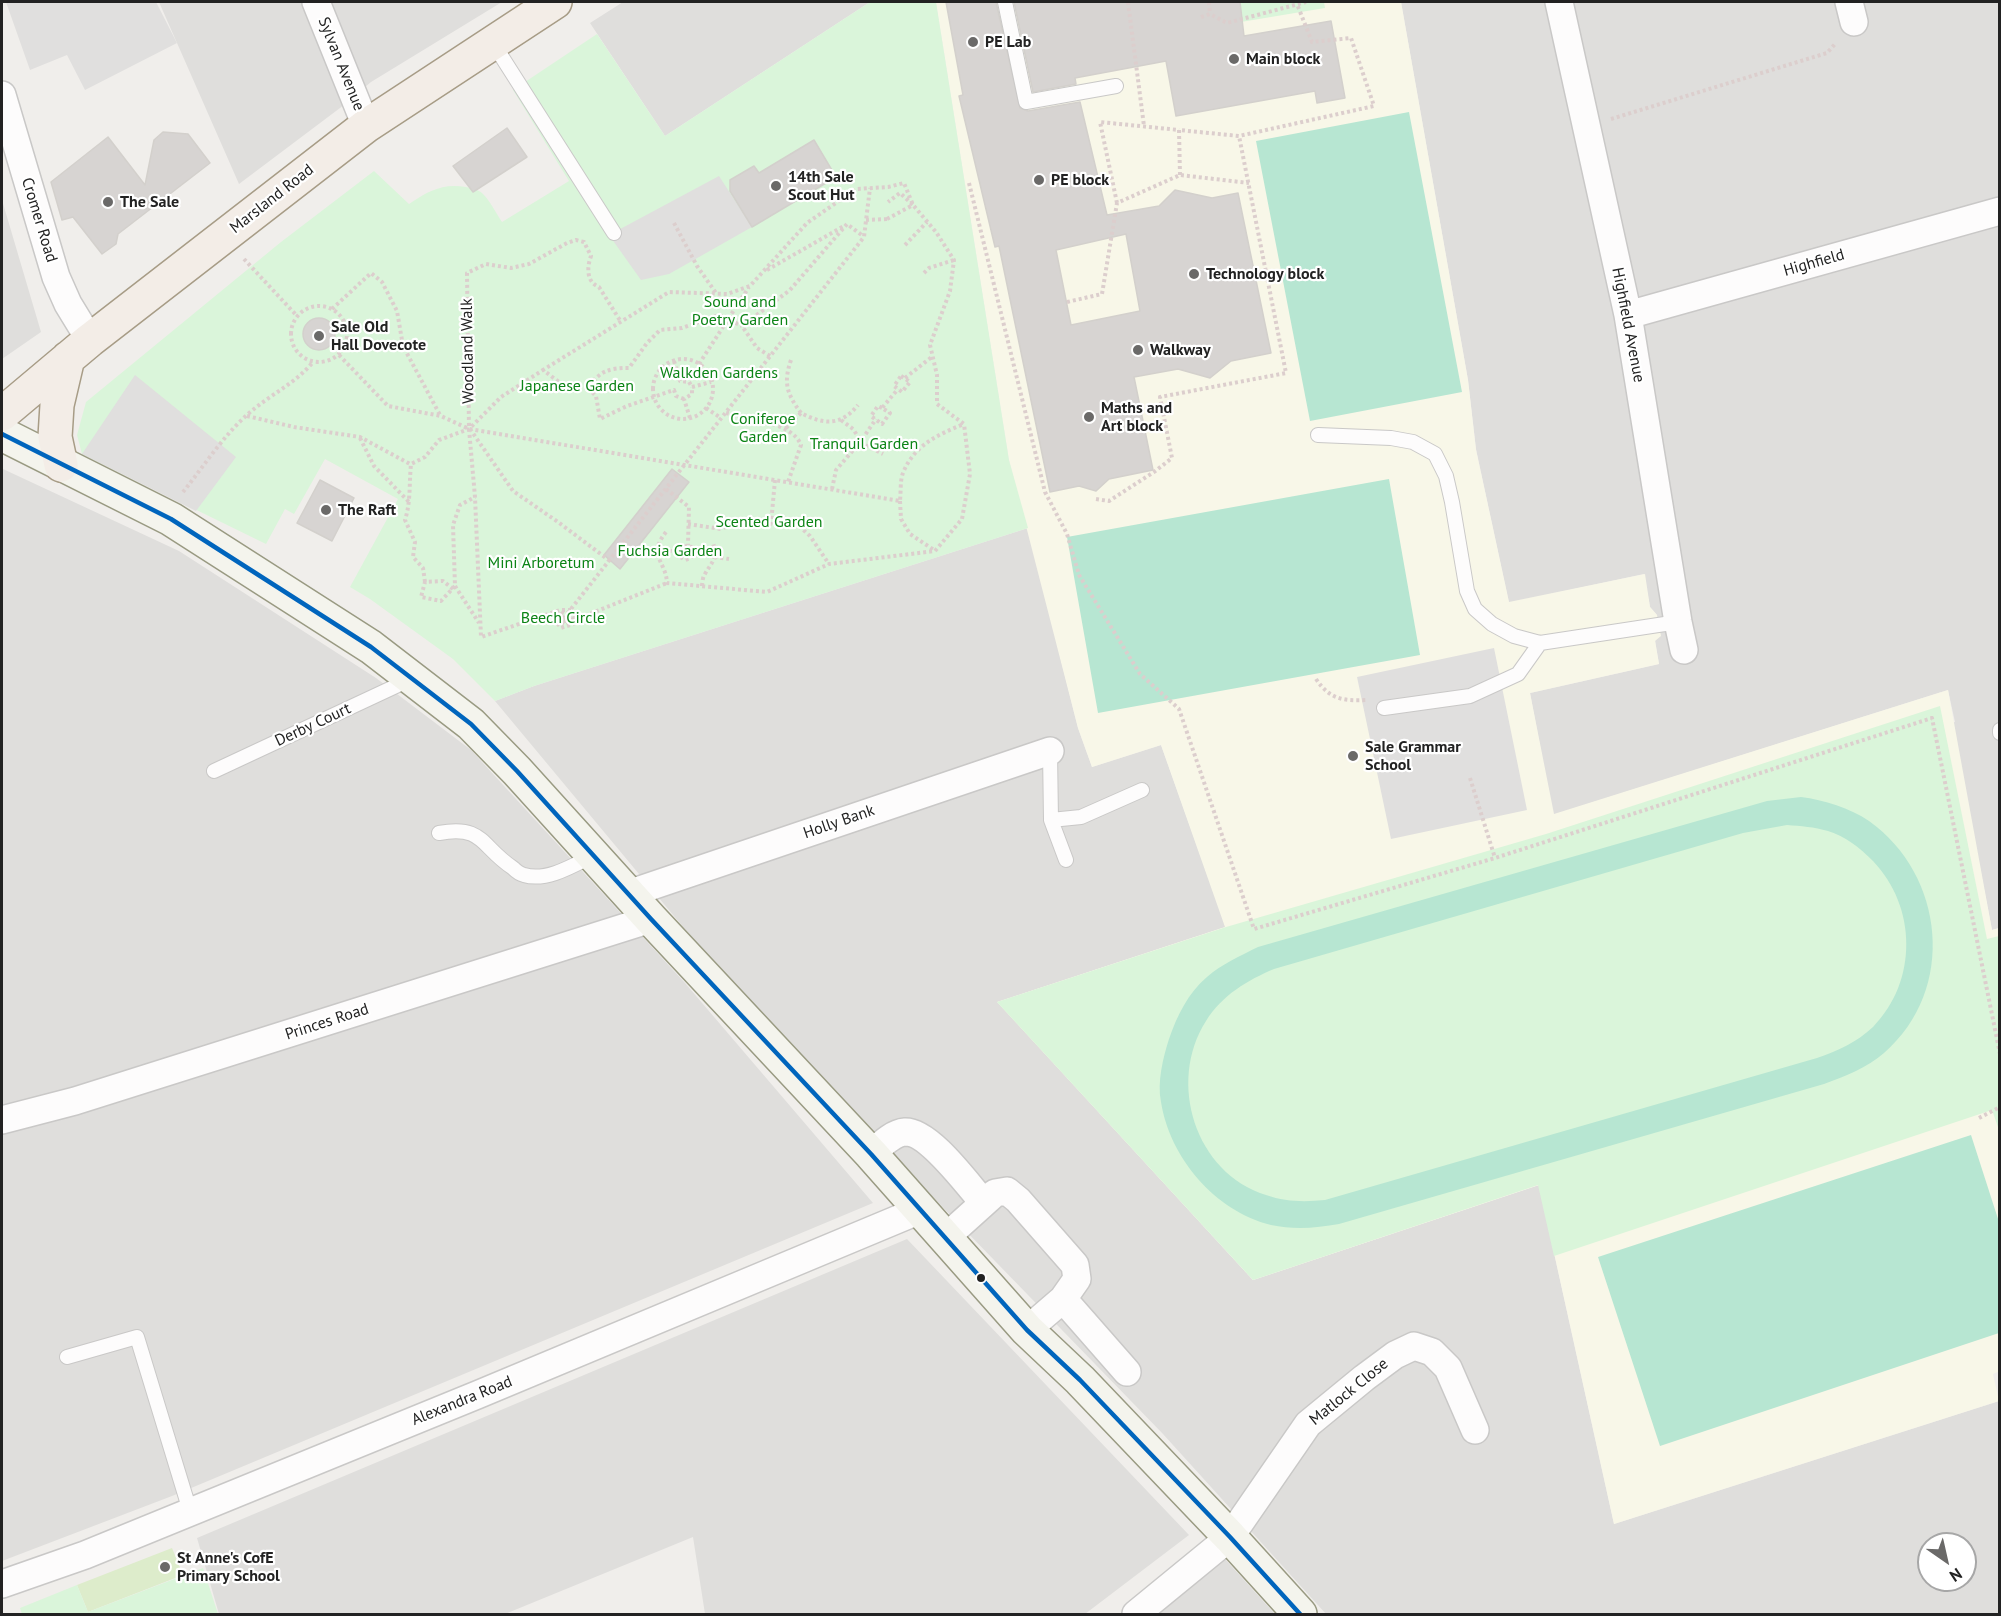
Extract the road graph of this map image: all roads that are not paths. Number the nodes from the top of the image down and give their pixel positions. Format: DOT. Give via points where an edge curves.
graph roads {
  1 [pos="316,2"];
  2 [pos="555,2"];
  3 [pos="1005,2"];
  4 [pos="1559,2"];
  5 [pos="492,42"];
  6 [pos="1116,86"];
  7 [pos="2,95"];
  8 [pos="366,126"];
  9 [pos="2000,211"];
  10 [pos="614,232"];
  11 [pos="1628,315"];
  12 [pos="79,349"];
  13 [pos="2,414"];
  14 [pos="2,434"];
  15 [pos="1318,435"];
  16 [pos="60,465"];
  17 [pos="1678,622"];
  18 [pos="1540,643"];
  19 [pos="1684,650"];
  20 [pos="413,678"];
  21 [pos="1384,708"];
  22 [pos="1050,750"];
  23 [pos="214,771"];
  24 [pos="1142,790"];
  25 [pos="1052,820"];
  26 [pos="439,833"];
  27 [pos="594,855"];
  28 [pos="1066,860"];
  29 [pos="628,894"];
  30 [pos="651,919"];
  31 [pos="2,1120"];
  32 [pos="871,1154"];
  33 [pos="983,1202"];
  34 [pos="920,1210"];
  35 [pos="945,1238"];
  36 [pos="1063,1299"];
  37 [pos="1027,1330"];
  38 [pos="1110,1351"];
  39 [pos="67,1357"];
  40 [pos="1127,1372"];
  41 [pos="1080,1380"];
  42 [pos="1475,1430"];
  43 [pos="190,1511"];
  44 [pos="1230,1537"];
  45 [pos="2,1584"];
  46 [pos="1136,1614"];
  47 [pos="1300,1614"];
  1 -- 8 [label="street, Sylvan Avenue"];
  2 -- 5 [label="main road, Marsland Road"];
  3 -- 6 [label="lane" via="1026,102"];
  4 -- 11 [label="street, Highfield Avenue"];
  5 -- 8 [label="main road, Marsland Road"];
  5 -- 10 [label="lane"];
  7 -- 12 [label="street, Cromer Road"];
  8 -- 12 [label="main road, Marsland Road"];
  9 -- 11 [label="street, Highfield"];
  11 -- 17 [label="street, Highfield Avenue"];
  12 -- 13 [label="main road, Marsland Road"];
  12 -- 16 [label="main road" via="57,405 55,437"];
  14 -- 16 [label="street"];
  15 -- 18 [label="lane" via="1390,438 1413,442 1435,454 1446,476 1467,591 1475,609 1514,636"];
  16 -- 20 [label="street" via="165,516"];
  17 -- 18 [label="lane"];
  17 -- 19 [label="street, Highfield Avenue"];
  18 -- 21 [label="lane" via="1518,674 1470,696"];
  20 -- 23 [label="lane, Derby Court"];
  20 -- 27 [label="street" via="471,724"];
  22 -- 25 [label="lane"];
  22 -- 29 [label="street, Holly Bank"];
  24 -- 25 [label="lane" via="1080,817"];
  25 -- 28 [label="lane"];
  26 -- 27 [label="lane" via="470,832 523,875 540,876 567,869"];
  27 -- 29 [label="street"];
  29 -- 30 [label="street"];
  30 -- 31 [label="street, Princes Road" via="87,1098"];
  30 -- 32 [label="street"];
  32 -- 33 [label="street" via="892,1137 916,1133 930,1143"];
  32 -- 34 [label="street"];
  33 -- 35 [label="street"];
  33 -- 36 [label="street" via="995,1193 1007,1191 1075,1265 1077,1279"];
  34 -- 35 [label="street"];
  34 -- 43 [label="street, Alexandra Road"];
  35 -- 37 [label="street"];
  36 -- 37 [label="street"];
  36 -- 38 [label="street"];
  37 -- 41 [label="street"];
  38 -- 40 [label="street"];
  38 -- 41 [label="street"];
  39 -- 43 [label="lane" via="137,1338"];
  41 -- 44 [label="street"];
  42 -- 44 [label="street, Matlock Close" via="1448,1368 1432,1352 1414,1346 1395,1355 1308,1424"];
  43 -- 45 [label="street, Alexandra Road" via="86,1555"];
  44 -- 46 [label="street"];
  44 -- 47 [label="street"];
}
